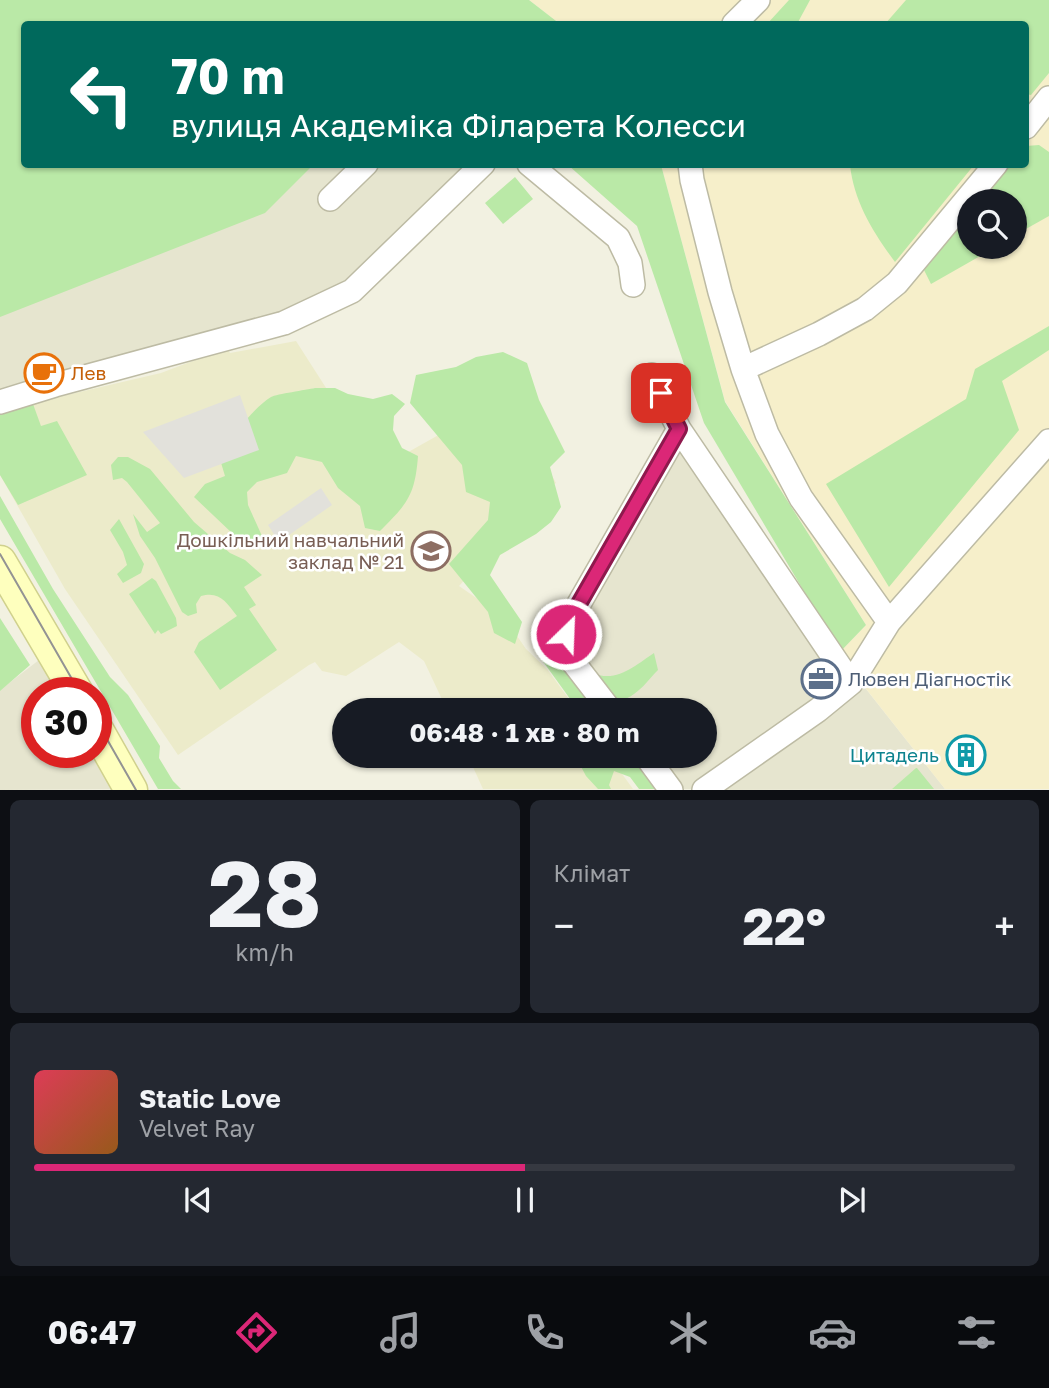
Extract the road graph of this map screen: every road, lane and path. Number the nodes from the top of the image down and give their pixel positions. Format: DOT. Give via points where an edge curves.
graph roads {
  1 [pos="758,0"];
  2 [pos="737,21"];
  3 [pos="1049,98"];
  4 [pos="1029,123"];
  5 [pos="362,168"];
  6 [pos="479,168"];
  7 [pos="534,168"];
  8 [pos="690,168"];
  9 [pos="993,168"];
  10 [pos="330,199"];
  11 [pos="633,285"];
  12 [pos="743,369"];
  13 [pos="652,374"];
  14 [pos="0,402"];
  15 [pos="679,429"];
  16 [pos="1049,441"];
  17 [pos="0,562"];
  18 [pos="889,622"];
  19 [pos="67,677"];
  20 [pos="851,683"];
  21 [pos="601,698"];
  22 [pos="112,756"];
  23 [pos="655,768"];
  24 [pos="131,789"];
  25 [pos="671,789"];
  26 [pos="704,789"];
  1 -- 2 [label="street"];
  3 -- 4 [label="street"];
  5 -- 10 [label="street"];
  6 -- 14 [label="street" via="352,291 284,323"];
  7 -- 11 [label="street" via="618,238 630,263"];
  8 -- 12 [label="street"];
  9 -- 12 [label="street" via="897,283 865,309"];
  12 -- 18 [label="street" via="767,434 801,498"];
  13 -- 15 [label="street"];
  15 -- 20 [label="street"];
  15 -- 21 [label="street" via="566,634 570,658"];
  16 -- 18 [label="street"];
  17 -- 19 [label="main road"];
  18 -- 20 [label="street"];
  20 -- 26 [label="street"];
  22 -- 24 [label="main road"];
  23 -- 25 [label="street"];
}
